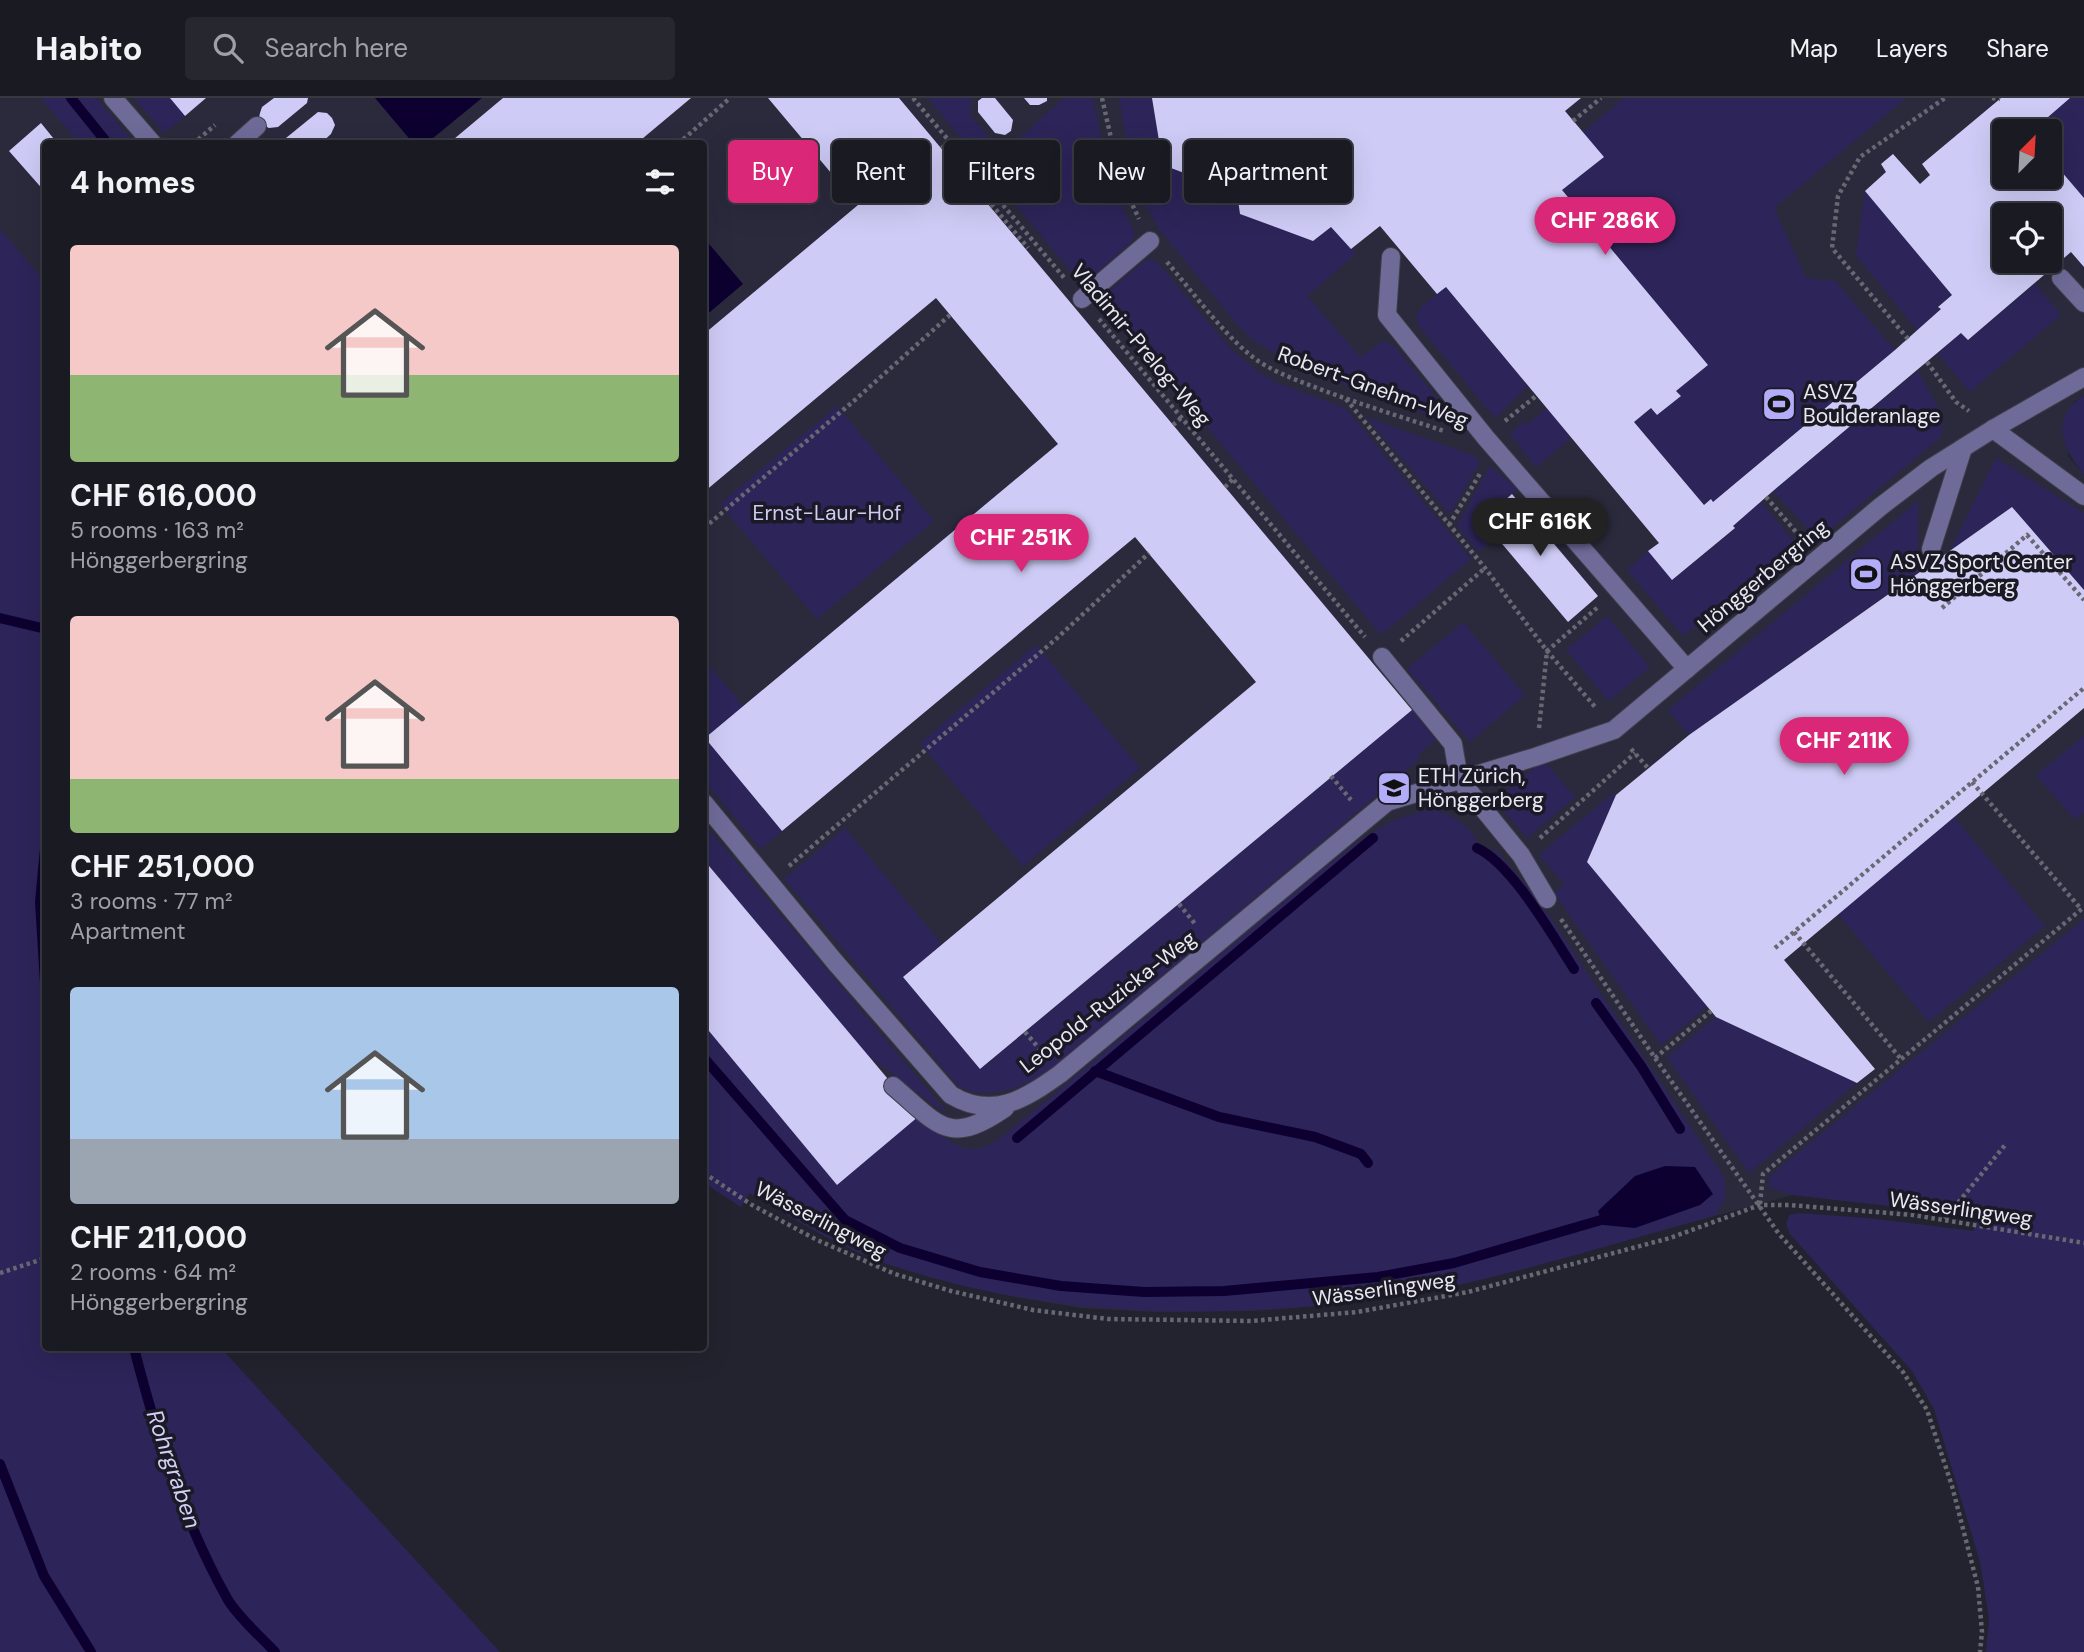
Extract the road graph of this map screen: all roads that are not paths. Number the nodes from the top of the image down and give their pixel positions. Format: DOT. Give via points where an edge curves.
graph roads {
  1 [pos="113,98"];
  2 [pos="257,126"];
  3 [pos="150,140"];
  4 [pos="241,140"];
  5 [pos="1150,241"];
  6 [pos="1391,257"];
  7 [pos="2061,278"];
  8 [pos="1082,299"];
  9 [pos="2084,303"];
  10 [pos="2084,377"];
  11 [pos="1993,429"];
  12 [pos="1963,448"];
  13 [pos="2084,496"];
  14 [pos="1931,549"];
  15 [pos="1382,657"];
  16 [pos="1686,669"];
  17 [pos="1459,779"];
  18 [pos="707,807"];
  19 [pos="1547,899"];
  20 [pos="893,1086"];
  21 [pos="1013,1102"];
  1 -- 3 [label="street"];
  2 -- 4 [label="street"];
  5 -- 8 [label="street"];
  6 -- 16 [label="street" via="1387,315"];
  7 -- 9 [label="street"];
  10 -- 11 [label="street, Hönggerbergring"];
  11 -- 12 [label="street, Hönggerbergring"];
  11 -- 13 [label="street"];
  12 -- 14 [label="street"];
  12 -- 16 [label="street, Hönggerbergring" via="1881,507"];
  15 -- 17 [label="street" via="1453,744"];
  16 -- 17 [label="street, Hönggerbergring" via="1614,730"];
  17 -- 19 [label="street" via="1521,855"];
  17 -- 21 [label="street, Leopold-Ruzicka-Weg" via="1387,802 1060,1074"];
  18 -- 21 [label="street, Leopold-Ruzicka-Weg" via="951,1095 977,1107"];
  20 -- 21 [label="street" via="946,1128 963,1130"];
}
